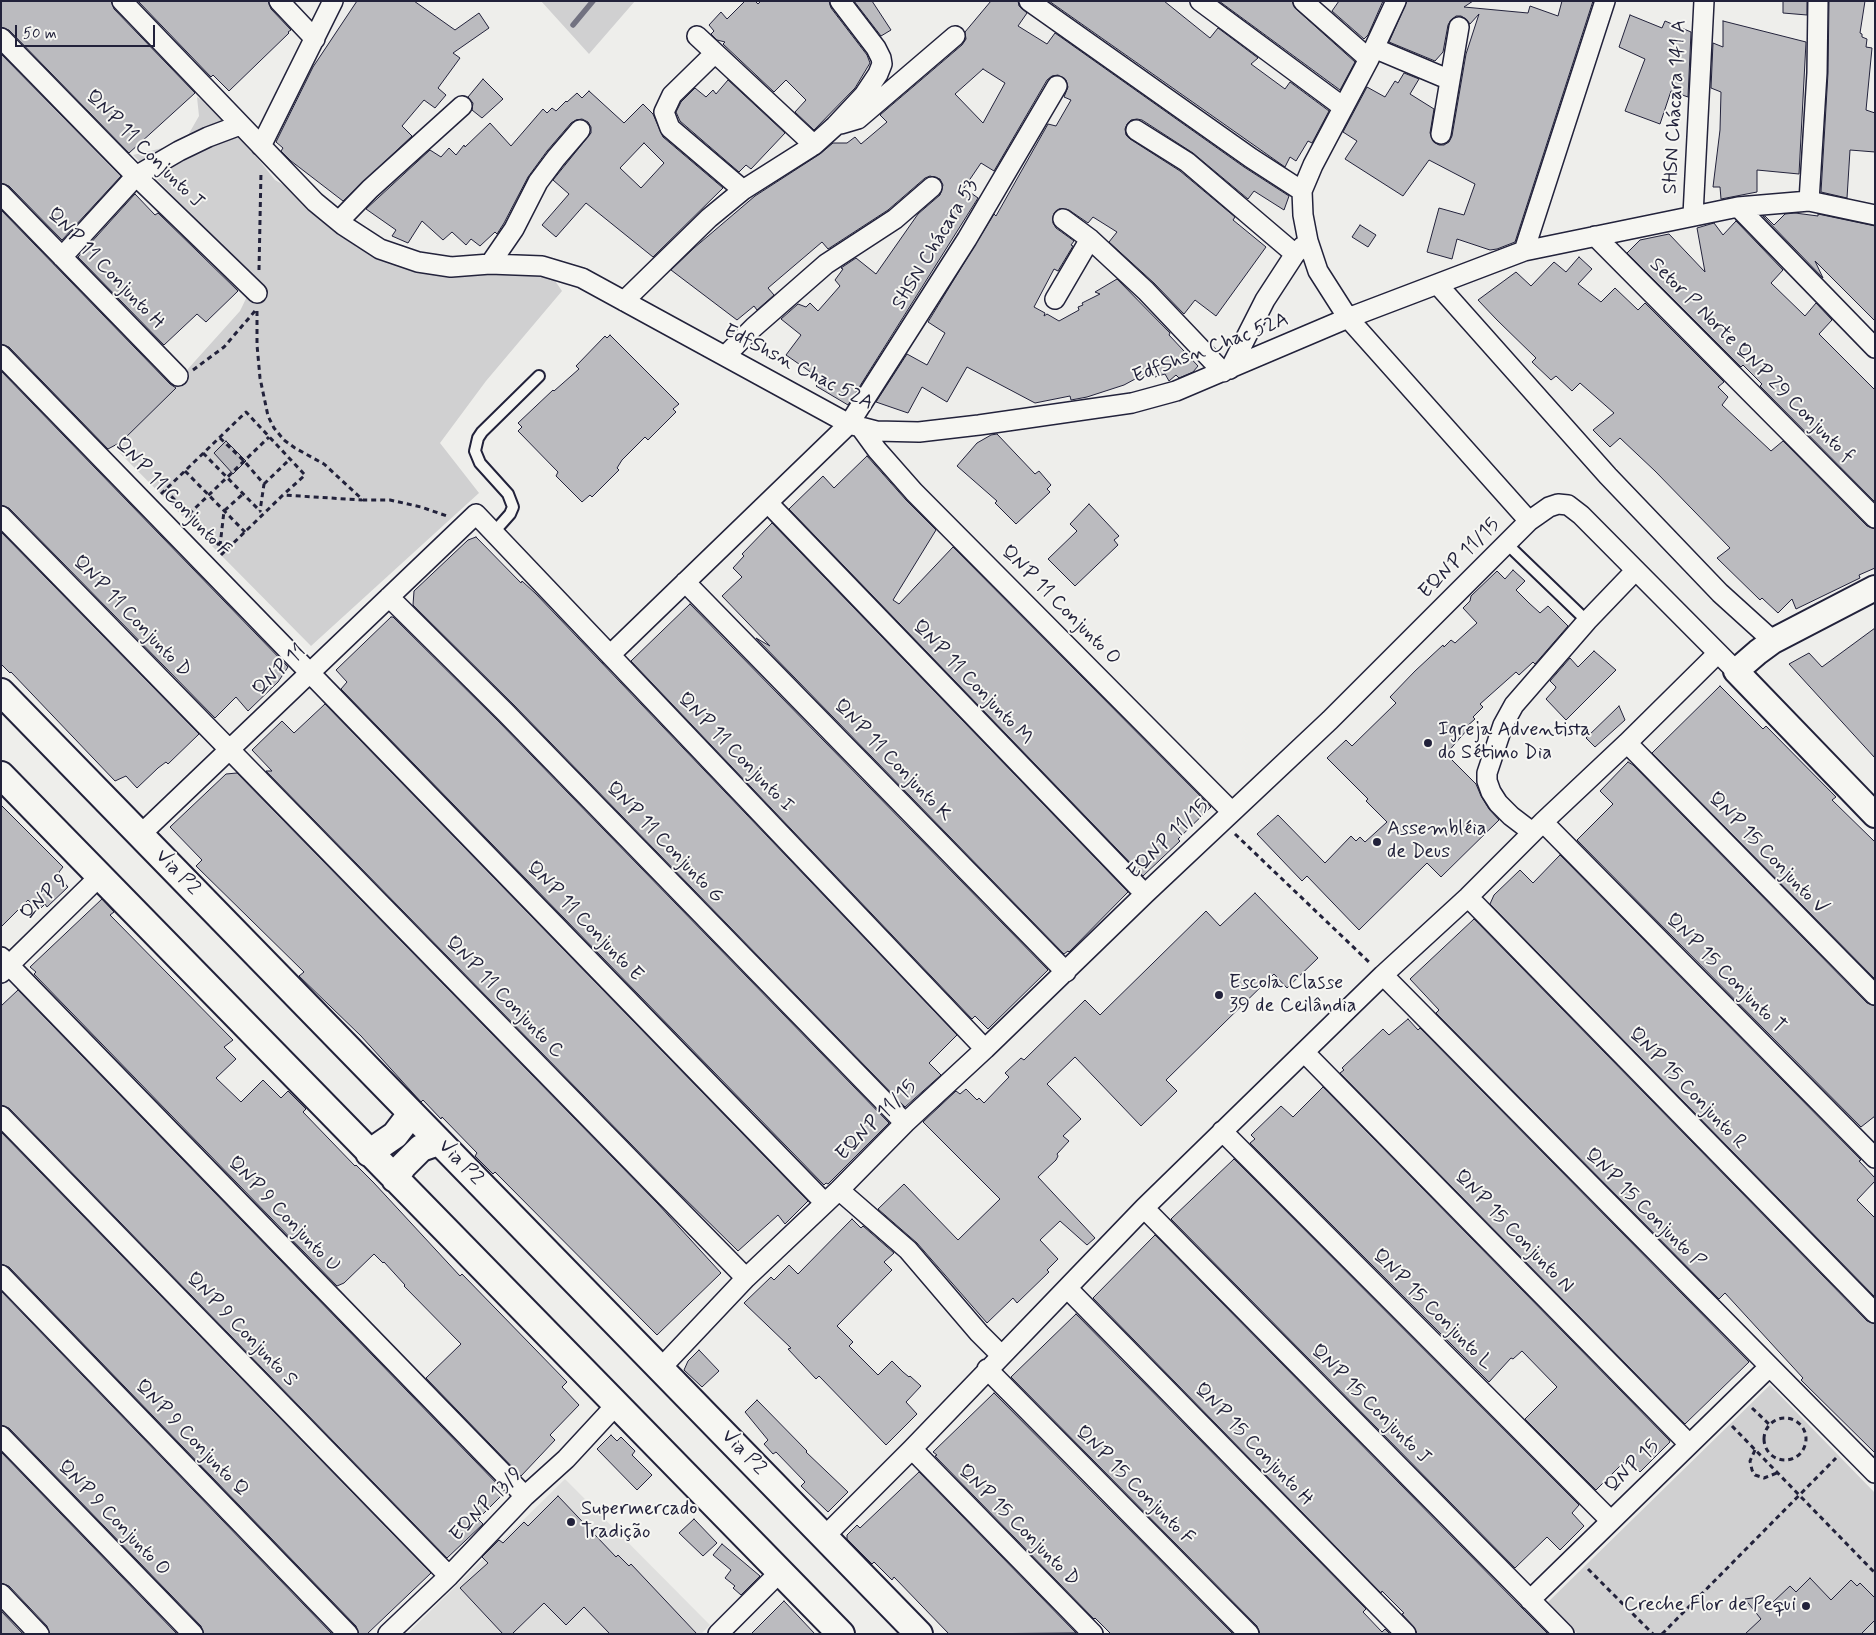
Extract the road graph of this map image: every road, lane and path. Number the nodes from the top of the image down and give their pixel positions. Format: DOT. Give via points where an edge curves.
graph roads {
  1 [pos="122,1"];
  2 [pos="278,1"];
  3 [pos="333,1"];
  4 [pos="840,1"];
  5 [pos="1029,1"];
  6 [pos="1200,1"];
  7 [pos="1396,1"];
  8 [pos="1605,1"];
  9 [pos="1704,1"];
  10 [pos="1818,1"];
  11 [pos="1314,5"];
  12 [pos="1459,27"];
  13 [pos="697,36"];
  14 [pos="955,36"];
  15 [pos="1,38"];
  16 [pos="315,39"];
  17 [pos="715,53"];
  18 [pos="1371,54"];
  19 [pos="1450,80"];
  20 [pos="1057,86"];
  21 [pos="462,106"];
  22 [pos="1343,107"];
  23 [pos="240,125"];
  24 [pos="835,126"];
  25 [pos="580,130"];
  26 [pos="1136,130"];
  27 [pos="1441,134"];
  28 [pos="814,145"];
  29 [pos="261,146"];
  30 [pos="136,176"];
  31 [pos="932,187"];
  32 [pos="743,190"];
  33 [pos="1302,191"];
  34 [pos="1,194"];
  35 [pos="1809,201"];
  36 [pos="1738,207"];
  37 [pos="1693,215"];
  38 [pos="1875,215"];
  39 [pos="1063,219"];
  40 [pos="339,220"];
  41 [pos="1595,236"];
  42 [pos="1090,239"];
  43 [pos="1302,248"];
  44 [pos="1524,251"];
  45 [pos="62,258"];
  46 [pos="490,264"];
  47 [pos="1438,285"];
  48 [pos="258,293"];
  49 [pos="1055,299"];
  50 [pos="624,301"];
  51 [pos="1348,318"];
  52 [pos="1875,348"];
  53 [pos="1,355"];
  54 [pos="725,356"];
  55 [pos="1226,371"];
  56 [pos="178,376"];
  57 [pos="539,376"];
  58 [pos="855,426"];
  59 [pos="269,437"];
  60 [pos="220,438"];
  61 [pos="203,454"];
  62 [pos="290,459"];
  63 [pos="244,461"];
  64 [pos="185,471"];
  65 [pos="226,478"];
  66 [pos="264,484"];
  67 [pos="165,490"];
  68 [pos="161,494"];
  69 [pos="243,494"];
  70 [pos="208,495"];
  71 [pos="283,495"];
  72 [pos="363,500"];
  73 [pos="768,502"];
  74 [pos="224,511"];
  75 [pos="261,513"];
  76 [pos="189,514"];
  77 [pos="1,516"];
  78 [pos="1875,518"];
  79 [pos="1529,521"];
  80 [pos="244,532"];
  81 [pos="494,532"];
  82 [pos="455,534"];
  83 [pos="1507,544"];
  84 [pos="220,546"];
  85 [pos="225,551"];
  86 [pos="221,555"];
  87 [pos="1635,571"];
  88 [pos="684,582"];
  89 [pos="1875,588"];
  90 [pos="389,597"];
  91 [pos="1587,622"];
  92 [pos="1773,642"];
  93 [pos="1718,653"];
  94 [pos="610,655"];
  95 [pos="1736,671"];
  96 [pos="310,673"];
  97 [pos="1,692"];
  98 [pos="1627,743"];
  99 [pos="229,750"];
  100 [pos="1,775"];
  101 [pos="1875,814"];
  102 [pos="1227,816"];
  103 [pos="1537,827"];
  104 [pos="140,835"];
  105 [pos="100,876"];
  106 [pos="1145,894"];
  107 [pos="1468,897"];
  108 [pos="4,965"];
  109 [pos="1066,972"];
  110 [pos="1383,976"];
  111 [pos="1875,995"];
  112 [pos="985,1049"];
  113 [pos="1304,1052"];
  114 [pos="412,1114"];
  115 [pos="1,1116"];
  116 [pos="905,1123"];
  117 [pos="1222,1131"];
  118 [pos="438,1142"];
  119 [pos="369,1153"];
  120 [pos="1875,1158"];
  121 [pos="396,1179"];
  122 [pos="839,1190"];
  123 [pos="825,1203"];
  124 [pos="1144,1208"];
  125 [pos="1,1275"];
  126 [pos="746,1278"];
  127 [pos="1067,1288"];
  128 [pos="1875,1313"];
  129 [pos="1001,1355"];
  130 [pos="1769,1368"];
  131 [pos="660,1369"];
  132 [pos="987,1370"];
  133 [pos="616,1405"];
  134 [pos="1750,1405"];
  135 [pos="1730,1424"];
  136 [pos="1770,1425"];
  137 [pos="1,1436"];
  138 [pos="1689,1444"];
  139 [pos="912,1449"];
  140 [pos="1755,1450"];
  141 [pos="1838,1456"];
  142 [pos="1777,1473"];
  143 [pos="1875,1473"];
  144 [pos="525,1496"];
  145 [pos="1800,1496"];
  146 [pos="1610,1520"];
  147 [pos="824,1537"];
  148 [pos="1585,1565"];
  149 [pos="780,1572"];
  150 [pos="1875,1572"];
  151 [pos="449,1576"];
  152 [pos="1,1594"];
  153 [pos="1530,1600"];
  154 [pos="39,1634"];
  155 [pos="194,1634"];
  156 [pos="348,1634"];
  157 [pos="388,1634"];
  158 [pos="718,1634"];
  159 [pos="841,1634"];
  160 [pos="919,1634"];
  161 [pos="1093,1634"];
  162 [pos="1249,1634"];
  163 [pos="1406,1634"];
  164 [pos="1564,1634"];
  165 [pos="1653,1634"];
  166 [pos="1662,1634"];
  1 -- 23 [label="street, EdfShsn Chac 52A"];
  2 -- 16 [label="street"];
  3 -- 16 [label="street"];
  4 -- 24 [label="street" via="876,48 882,64 864,95"];
  5 -- 33 [label="street"];
  6 -- 22 [label="street"];
  7 -- 18 [label="street"];
  8 -- 44 [label="street"];
  9 -- 37 [label="street, SHSN Chácara 141 A"];
  10 -- 35 [label="street"];
  11 -- 18 [label="street"];
  12 -- 19 [label="street"];
  13 -- 17 [label="street"];
  14 -- 24 [label="street" via="858,119"];
  15 -- 30 [label="street, QNP 11 Conjunto J"];
  16 -- 29 [label="street"];
  17 -- 28 [label="street"];
  17 -- 32 [label="street" via="672,95 664,112 670,128"];
  18 -- 19 [label="street"];
  18 -- 22 [label="street"];
  19 -- 27 [label="street"];
  20 -- 58 [label="street, SHSN Chácara 53"];
  21 -- 40 [label="street"];
  22 -- 33 [label="street"];
  23 -- 29 [label="street, EdfShsn Chac 52A"];
  23 -- 30 [label="street" via="179,150"];
  24 -- 28 [label="street"];
  25 -- 46 [label="street" via="538,182 514,229"];
  26 -- 43 [label="street" via="1187,162"];
  28 -- 32 [label="street"];
  29 -- 40 [label="street, EdfShsn Chac 52A" via="315,202"];
  29 -- 48 [label="path"];
  30 -- 45 [label="street"];
  30 -- 48 [label="street, QNP 11 Conjunto J"];
  31 -- 54 [label="street" via="895,219 826,264"];
  32 -- 50 [label="street" via="709,218"];
  33 -- 43 [label="street"];
  34 -- 45 [label="street, QNP 11 Conjunto H"];
  35 -- 36 [label="street, EdfShsn Chac 52A"];
  35 -- 38 [label="street, EdfShsn Chac 52A"];
  36 -- 37 [label="street, EdfShsn Chac 52A"];
  36 -- 52 [label="street"];
  37 -- 41 [label="street, EdfShsn Chac 52A"];
  39 -- 42 [label="street"];
  40 -- 46 [label="street, EdfShsn Chac 52A" via="380,249 418,262 451,266"];
  41 -- 44 [label="street, EdfShsn Chac 52A"];
  41 -- 78 [label="street, Setor P Norte QNP 29 Conjunto f"];
  42 -- 49 [label="street"];
  42 -- 55 [label="street"];
  43 -- 51 [label="street"];
  43 -- 55 [label="street" via="1265,300"];
  44 -- 47 [label="street, EdfShsn Chac 52A"];
  45 -- 56 [label="street, QNP 11 Conjunto H"];
  46 -- 50 [label="street, EdfShsn Chac 52A" via="542,266 582,278"];
  47 -- 51 [label="street, EdfShsn Chac 52A"];
  47 -- 92 [label="street" via="1608,476 1720,593"];
  50 -- 54 [label="street, EdfShsn Chac 52A"];
  51 -- 55 [label="street, EdfShsn Chac 52A"];
  51 -- 79 [label="street"];
  53 -- 96 [label="street, QNP 11 Conjunto F"];
  54 -- 58 [label="street, EdfShsn Chac 52A"];
  55 -- 58 [label="street, EdfShsn Chac 52A" via="1176,391 1132,403 919,432 876,431"];
  56 -- 72 [label="path" via="185,375 224,347 257,308 260,378 268,416 274,428 295,448 324,464"];
  57 -- 81 [label="lane" via="478,438 475,452 480,463 508,494 513,507"];
  58 -- 73 [label="street, SHSN Chácara 53"];
  58 -- 102 [label="street, QNP 11 Conjunto O" via="914,492"];
  59 -- 60 [label="path" via="246,412"];
  59 -- 62 [label="path"];
  59 -- 63 [label="path"];
  60 -- 61 [label="path"];
  60 -- 63 [label="path"];
  61 -- 64 [label="path"];
  61 -- 65 [label="path"];
  62 -- 66 [label="path"];
  62 -- 71 [label="path" via="305,474"];
  63 -- 65 [label="path"];
  63 -- 66 [label="path"];
  64 -- 67 [label="path"];
  64 -- 70 [label="path"];
  65 -- 69 [label="path"];
  65 -- 70 [label="path"];
  66 -- 75 [label="path"];
  67 -- 68 [label="path"];
  67 -- 76 [label="path"];
  69 -- 74 [label="path"];
  69 -- 75 [label="path"];
  70 -- 74 [label="path"];
  70 -- 76 [label="path"];
  71 -- 72 [label="path"];
  71 -- 75 [label="path"];
  72 -- 82 [label="path" via="390,500 445,514"];
  73 -- 88 [label="street, SHSN Chácara 53"];
  73 -- 106 [label="street, QNP 11 Conjunto M"];
  74 -- 80 [label="path"];
  74 -- 84 [label="path"];
  75 -- 80 [label="path"];
  76 -- 84 [label="path"];
  77 -- 99 [label="street, QNP 11 Conjunto D"];
  79 -- 83 [label="street, EQNP 11/15"];
  79 -- 87 [label="street, EQNP 11/15" via="1549,507 1568,505"];
  80 -- 85 [label="path"];
  81 -- 82 [label="street, QNP 11 Conjunto I" via="476,514"];
  81 -- 94 [label="street, QNP 11 Conjunto I"];
  82 -- 90 [label="street, QNP 11"];
  83 -- 91 [label="lane"];
  83 -- 102 [label="street, EQNP 11/15" via="1330,720"];
  84 -- 85 [label="path"];
  85 -- 86 [label="path"];
  87 -- 91 [label="street"];
  87 -- 93 [label="street"];
  88 -- 94 [label="street, SHSN Chácara 53"];
  88 -- 109 [label="street, QNP 11 Conjunto K"];
  89 -- 92 [label="street"];
  90 -- 96 [label="street, QNP 11"];
  90 -- 116 [label="street, QNP 11 Conjunto G"];
  91 -- 103 [label="street" via="1514,705 1502,725 1487,773 1491,792 1498,803 1511,816"];
  92 -- 95 [label="street"];
  93 -- 95 [label="street"];
  93 -- 98 [label="street"];
  94 -- 112 [label="street, QNP 11 Conjunto I"];
  95 -- 101 [label="street"];
  96 -- 99 [label="street, QNP 11"];
  96 -- 123 [label="street, QNP 11 Conjunto E"];
  97 -- 104 [label="main road, Via P2"];
  98 -- 103 [label="street"];
  98 -- 111 [label="street, QNP 15 Conjunto V"];
  99 -- 104 [label="street, QNP 11"];
  99 -- 126 [label="street, QNP 11 Conjunto C"];
  100 -- 105 [label="main road"];
  102 -- 106 [label="street, EQNP 11/15"];
  102 -- 110 [label="path"];
  103 -- 107 [label="street"];
  103 -- 120 [label="street, QNP 15 Conjunto T"];
  104 -- 114 [label="main road, Via P2"];
  105 -- 108 [label="street, QNP 9"];
  105 -- 119 [label="main road"];
  106 -- 109 [label="street, EQNP 11/15"];
  107 -- 110 [label="street"];
  107 -- 128 [label="street, QNP 15 Conjunto R"];
  108 -- 144 [label="street, QNP 9 Conjunto U"];
  109 -- 112 [label="street, EQNP 11/15"];
  110 -- 113 [label="street"];
  110 -- 130 [label="street, QNP 15 Conjunto P"];
  112 -- 116 [label="street, EQNP 11/15"];
  113 -- 117 [label="street"];
  113 -- 138 [label="street, QNP 15 Conjunto N"];
  114 -- 118 [label="main road, Via P2"];
  114 -- 119 [label="main road" via="395,1135"];
  115 -- 151 [label="street, QNP 9 Conjunto S"];
  116 -- 122 [label="street, EQNP 11/15"];
  117 -- 124 [label="street"];
  117 -- 146 [label="street, QNP 15 Conjunto L"];
  118 -- 121 [label="main road" via="421,1148 403,1166"];
  118 -- 131 [label="main road, Via P2"];
  119 -- 121 [label="main road"];
  121 -- 133 [label="main road"];
  122 -- 123 [label="street, EQNP 11/15"];
  122 -- 129 [label="street, EQNP 11/15" via="908,1250"];
  123 -- 126 [label="street, EQNP 11/15"];
  124 -- 127 [label="street"];
  124 -- 153 [label="street, QNP 15 Conjunto J"];
  125 -- 156 [label="street, QNP 9 Conjunto Q"];
  126 -- 131 [label="street, EQNP 11/15"];
  127 -- 129 [label="street"];
  127 -- 163 [label="street, QNP 15 Conjunto H"];
  129 -- 132 [label="street"];
  130 -- 138 [label="street, QNP 15"];
  130 -- 143 [label="street, QNP 15 Conjunto P"];
  131 -- 147 [label="main road, Via P2"];
  132 -- 139 [label="street"];
  132 -- 162 [label="street, QNP 15 Conjunto F"];
  133 -- 144 [label="street, EQNP 13/9" via="566,1459"];
  133 -- 149 [label="main road"];
  134 -- 136 [label="path"];
  135 -- 140 [label="path"];
  136 -- 136 [label="path" via="1781,1418 1800,1424 1806,1442 1800,1454 1780,1460 1768,1452 1764,1438"];
  137 -- 155 [label="street, QNP 9 Conjunto O"];
  138 -- 146 [label="street, QNP 15"];
  139 -- 147 [label="street"];
  139 -- 161 [label="street, QNP 15 Conjunto D"];
  140 -- 142 [label="path"];
  140 -- 142 [label="path" via="1750,1461 1755,1475 1764,1478"];
  141 -- 145 [label="path"];
  142 -- 145 [label="path"];
  144 -- 151 [label="street, EQNP 13/9"];
  145 -- 150 [label="path"];
  145 -- 166 [label="path"];
  146 -- 153 [label="street, QNP 15"];
  147 -- 160 [label="main road, Via P2"];
  148 -- 165 [label="path"];
  149 -- 158 [label="street"];
  149 -- 159 [label="main road"];
  151 -- 157 [label="street, EQNP 13/9"];
  152 -- 154 [label="street"];
  153 -- 164 [label="street, QNP 15 Conjunto J"];
}
